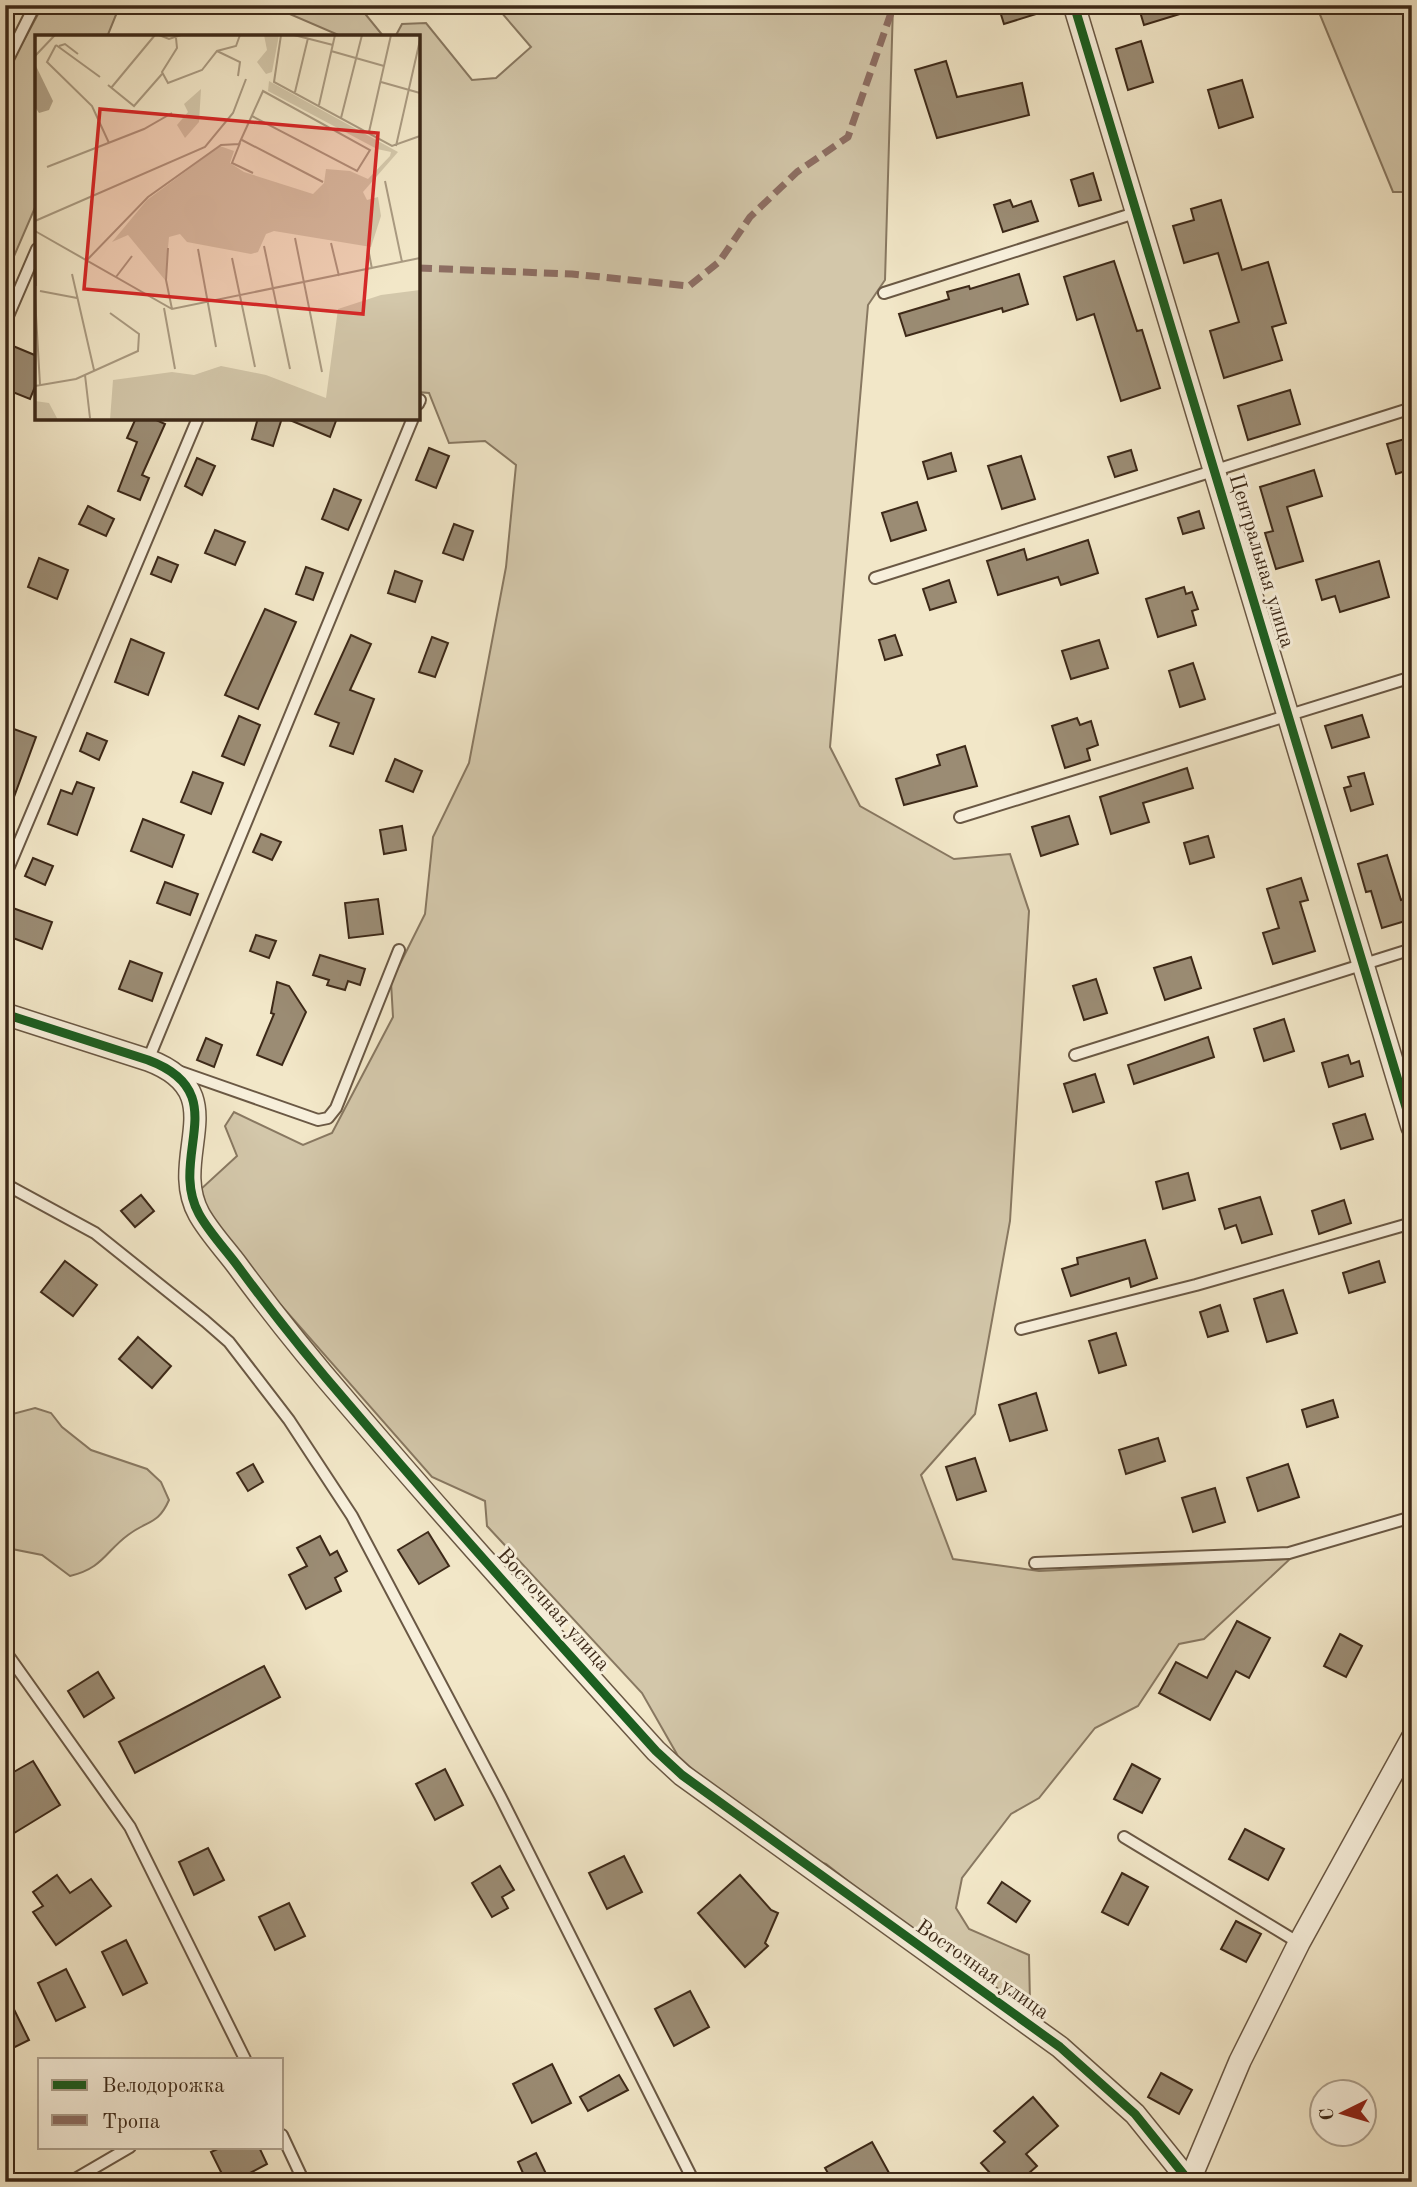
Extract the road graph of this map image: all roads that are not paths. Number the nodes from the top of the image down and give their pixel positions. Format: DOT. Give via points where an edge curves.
graph roads {
  1 [pos="35,5"];
  2 [pos="1074,5"];
  3 [pos="5,65"];
  4 [pos="1138,212"];
  5 [pos="35,254"];
  6 [pos="884,293"];
  7 [pos="5,323"];
  8 [pos="1412,408"];
  9 [pos="197,420"];
  10 [pos="411,420"];
  11 [pos="1215,470"];
  12 [pos="875,578"];
  13 [pos="1412,677"];
  14 [pos="1290,715"];
  15 [pos="960,817"];
  16 [pos="5,876"];
  17 [pos="1412,949"];
  18 [pos="399,950"];
  19 [pos="1365,964"];
  20 [pos="5,1014"];
  21 [pos="1075,1055"];
  22 [pos="157,1063"];
  23 [pos="1412,1127"];
  24 [pos="5,1184"];
  25 [pos="1412,1223"];
  26 [pos="1021,1329"];
  27 [pos="1412,1517"];
  28 [pos="1035,1563"];
  29 [pos="5,1651"];
  30 [pos="1412,1738"];
  31 [pos="1124,1837"];
  32 [pos="1299,1943"];
  33 [pos="244,2058"];
  34 [pos="284,2140"];
  35 [pos="128,2148"];
  36 [pos="70,2182"];
  37 [pos="304,2182"];
  38 [pos="694,2182"];
  39 [pos="1189,2182"];
  1 -- 3 [label="lane"];
  2 -- 4 [label="street, Центральная улица"];
  4 -- 6 [label="lane"];
  4 -- 11 [label="street, Центральная улица"];
  5 -- 7 [label="lane"];
  8 -- 11 [label="lane"];
  9 -- 16 [label="lane"];
  10 -- 22 [label="lane"];
  11 -- 12 [label="lane"];
  11 -- 14 [label="street, Центральная улица"];
  13 -- 14 [label="lane"];
  14 -- 15 [label="lane"];
  14 -- 19 [label="street, Центральная улица"];
  17 -- 19 [label="lane"];
  18 -- 22 [label="lane" via="328,1118 318,1120"];
  19 -- 21 [label="lane"];
  19 -- 23 [label="street, Центральная улица"];
  20 -- 22 [label="street, Восточная улица"];
  22 -- 39 [label="street, Восточная улица" via="188,1086 195,1109 189,1170 199,1215 286,1332 656,1751 682,1775 1060,2047 1135,2114"];
  24 -- 38 [label="lane" via="95,1233 205,1321 229,1342 289,1420 352,1516 500,1796"];
  25 -- 26 [label="lane"];
  27 -- 28 [label="lane" via="1289,1553"];
  29 -- 33 [label="lane" via="130,1828"];
  30 -- 32 [label="street"];
  31 -- 32 [label="lane"];
  32 -- 39 [label="street" via="1240,2061"];
  34 -- 37 [label="lane"];
  35 -- 36 [label="lane"];
}
